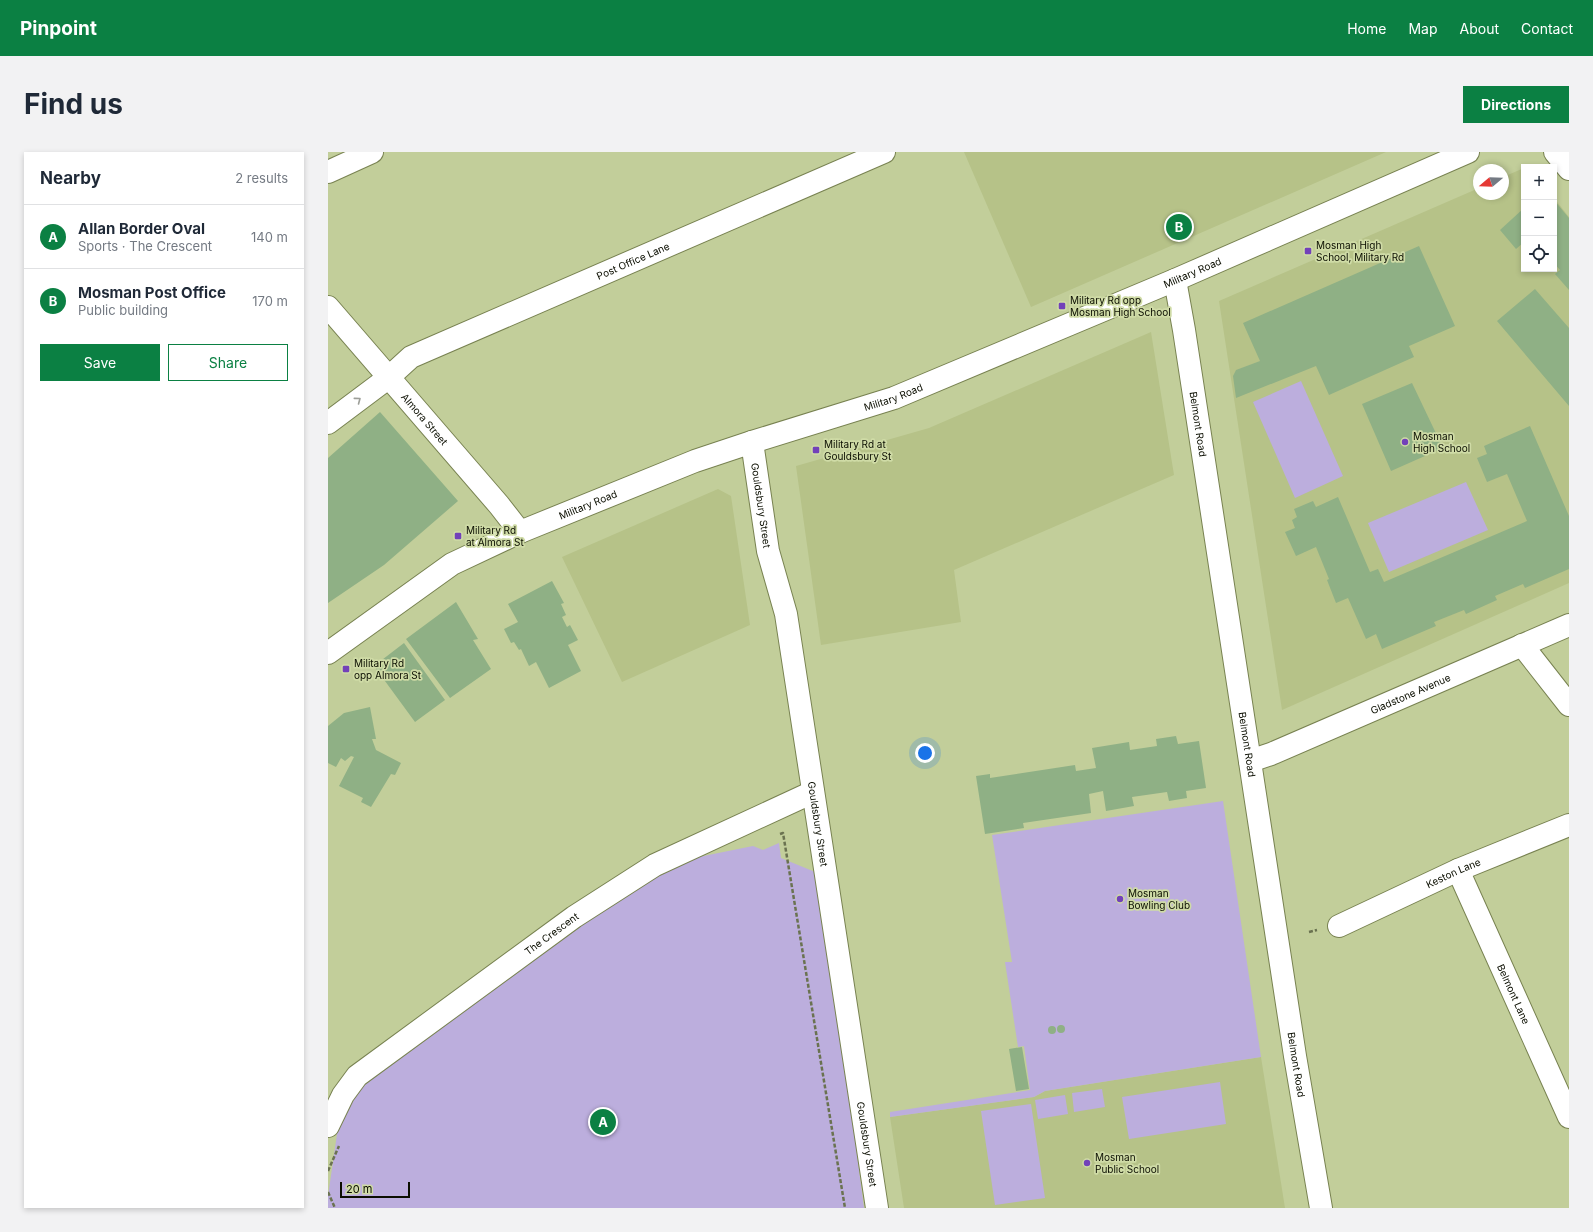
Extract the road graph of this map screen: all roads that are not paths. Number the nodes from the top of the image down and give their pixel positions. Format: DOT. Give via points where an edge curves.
graph roads {
  1 [pos="372,152"];
  2 [pos="884,152"];
  3 [pos="1468,152"];
  4 [pos="1555,152"];
  5 [pos="1569,169"];
  6 [pos="328,172"];
  7 [pos="1175,280"];
  8 [pos="328,308"];
  9 [pos="388,378"];
  10 [pos="328,423"];
  11 [pos="752,442"];
  12 [pos="520,532"];
  13 [pos="1569,625"];
  14 [pos="1522,645"];
  15 [pos="328,653"];
  16 [pos="1569,705"];
  17 [pos="1250,761"];
  18 [pos="813,792"];
  19 [pos="1569,825"];
  20 [pos="1458,870"];
  21 [pos="1339,926"];
  22 [pos="335,1091"];
  23 [pos="1569,1117"];
  24 [pos="334,1135"];
  25 [pos="876,1208"];
  26 [pos="1321,1208"];
  1 -- 6 [label="street"];
  2 -- 9 [label="street, Post Office Lane" via="411,357"];
  3 -- 7 [label="street, Military Road"];
  4 -- 5 [label="street"];
  7 -- 11 [label="street, Military Road" via="894,398"];
  7 -- 17 [label="street, Belmont Road"];
  8 -- 9 [label="street, Almora Street"];
  10 -- 9 [label="street, Post Office Lane, one-way"];
  9 -- 12 [label="street, Almora Street"];
  11 -- 12 [label="street, Military Road" via="696,461"];
  11 -- 18 [label="street, Gouldsbury Street" via="768,551 786,614"];
  12 -- 15 [label="street, Military Road" via="452,564"];
  13 -- 14 [label="street, Gladstone Avenue"];
  14 -- 16 [label="street"];
  14 -- 17 [label="street, Gladstone Avenue" via="1272,754"];
  17 -- 26 [label="street, Belmont Road"];
  18 -- 22 [label="street, The Crescent" via="655,865 574,917"];
  18 -- 25 [label="street, Gouldsbury Street"];
  19 -- 20 [label="street, Keston Lane"];
  20 -- 21 [label="street, Keston Lane"];
  20 -- 23 [label="street, Belmont Lane"];
  22 -- 24 [label="street, The Crescent"];
}
